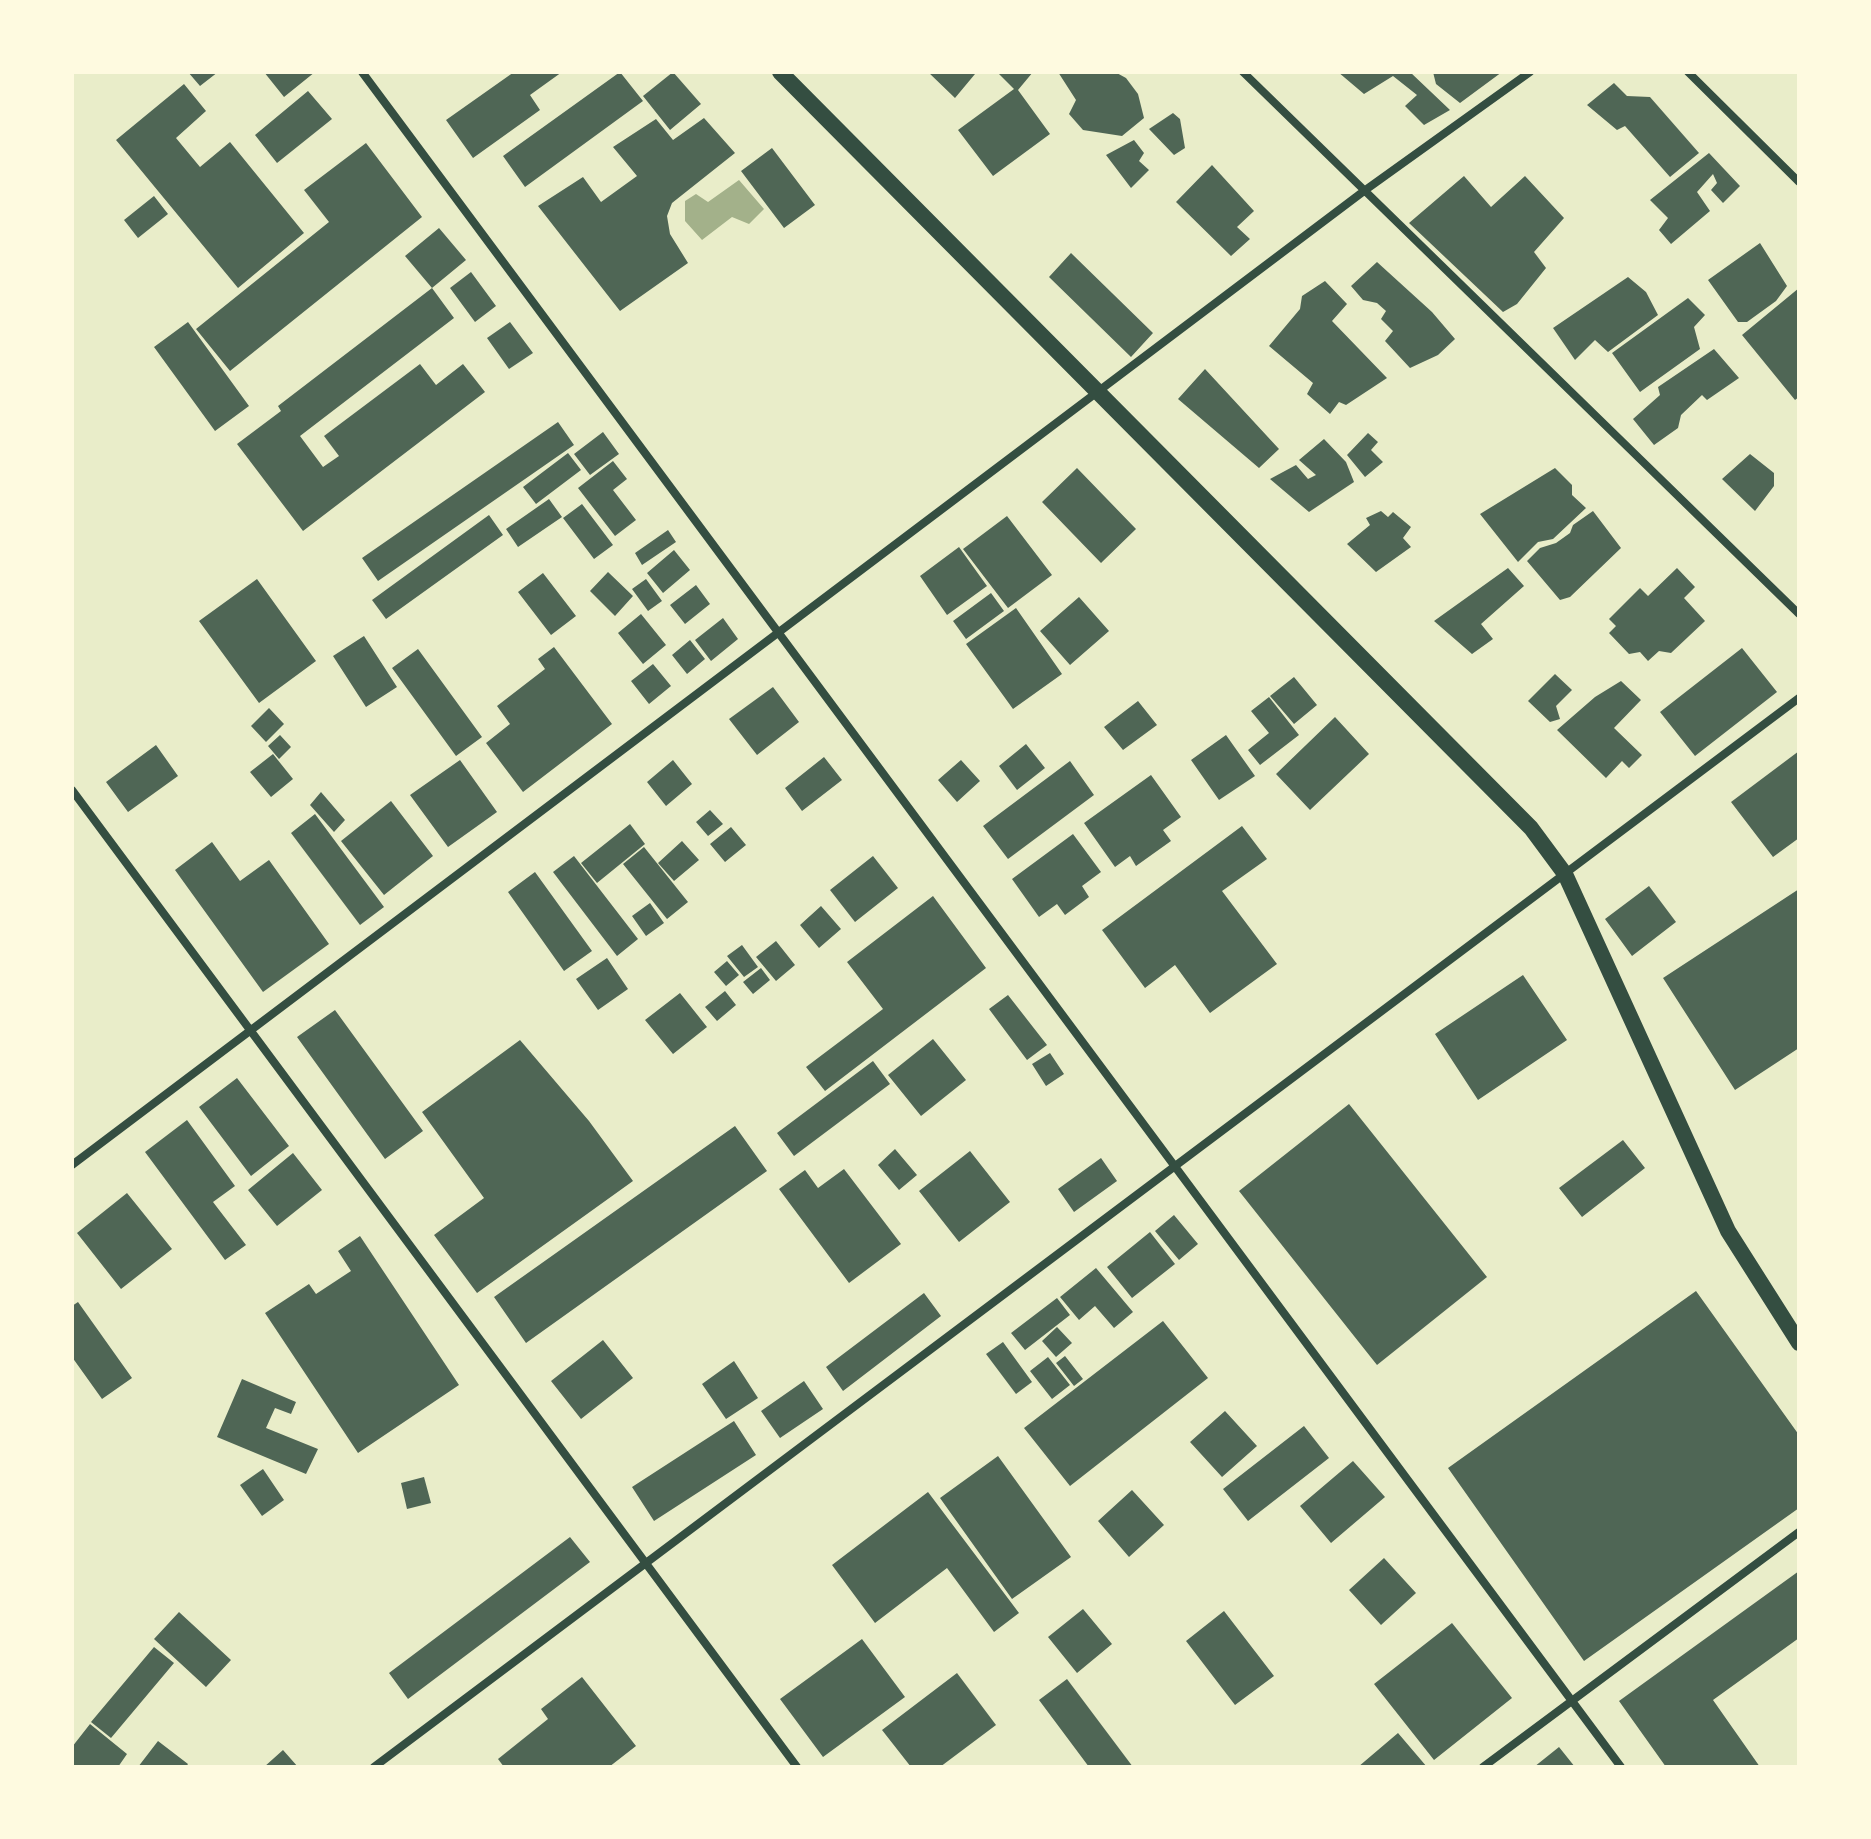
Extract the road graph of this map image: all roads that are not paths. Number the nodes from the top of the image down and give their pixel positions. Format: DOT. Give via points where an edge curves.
graph roads {
  1 [pos="362,72"];
  2 [pos="780,72"];
  3 [pos="1243,72"];
  4 [pos="1530,72"];
  5 [pos="1688,72"];
  6 [pos="1799,182"];
  7 [pos="1364,191"];
  8 [pos="1097,392"];
  9 [pos="1799,614"];
  10 [pos="779,632"];
  11 [pos="1799,698"];
  12 [pos="72,790"];
  13 [pos="1565,874"];
  14 [pos="252,1029"];
  15 [pos="72,1165"];
  16 [pos="1176,1165"];
  17 [pos="1799,1343"];
  18 [pos="1799,1532"];
  19 [pos="645,1563"];
  20 [pos="1572,1701"];
  21 [pos="374,1767"];
  22 [pos="797,1767"];
  23 [pos="1483,1767"];
  24 [pos="1621,1767"];
  1 -- 10 [label="street"];
  2 -- 8 [label="main road"];
  3 -- 7 [label="street"];
  4 -- 7 [label="street"];
  5 -- 6 [label="street"];
  7 -- 8 [label="street"];
  7 -- 9 [label="street"];
  8 -- 10 [label="street"];
  8 -- 13 [label="main road" via="1531,828"];
  10 -- 14 [label="street"];
  10 -- 16 [label="street"];
  11 -- 13 [label="street"];
  12 -- 14 [label="street"];
  13 -- 16 [label="street"];
  13 -- 17 [label="main road" via="1728,1231"];
  14 -- 15 [label="street"];
  14 -- 19 [label="street"];
  16 -- 19 [label="street"];
  16 -- 20 [label="street"];
  18 -- 20 [label="street"];
  19 -- 21 [label="street"];
  19 -- 22 [label="street"];
  20 -- 23 [label="street"];
  20 -- 24 [label="street"];
}
